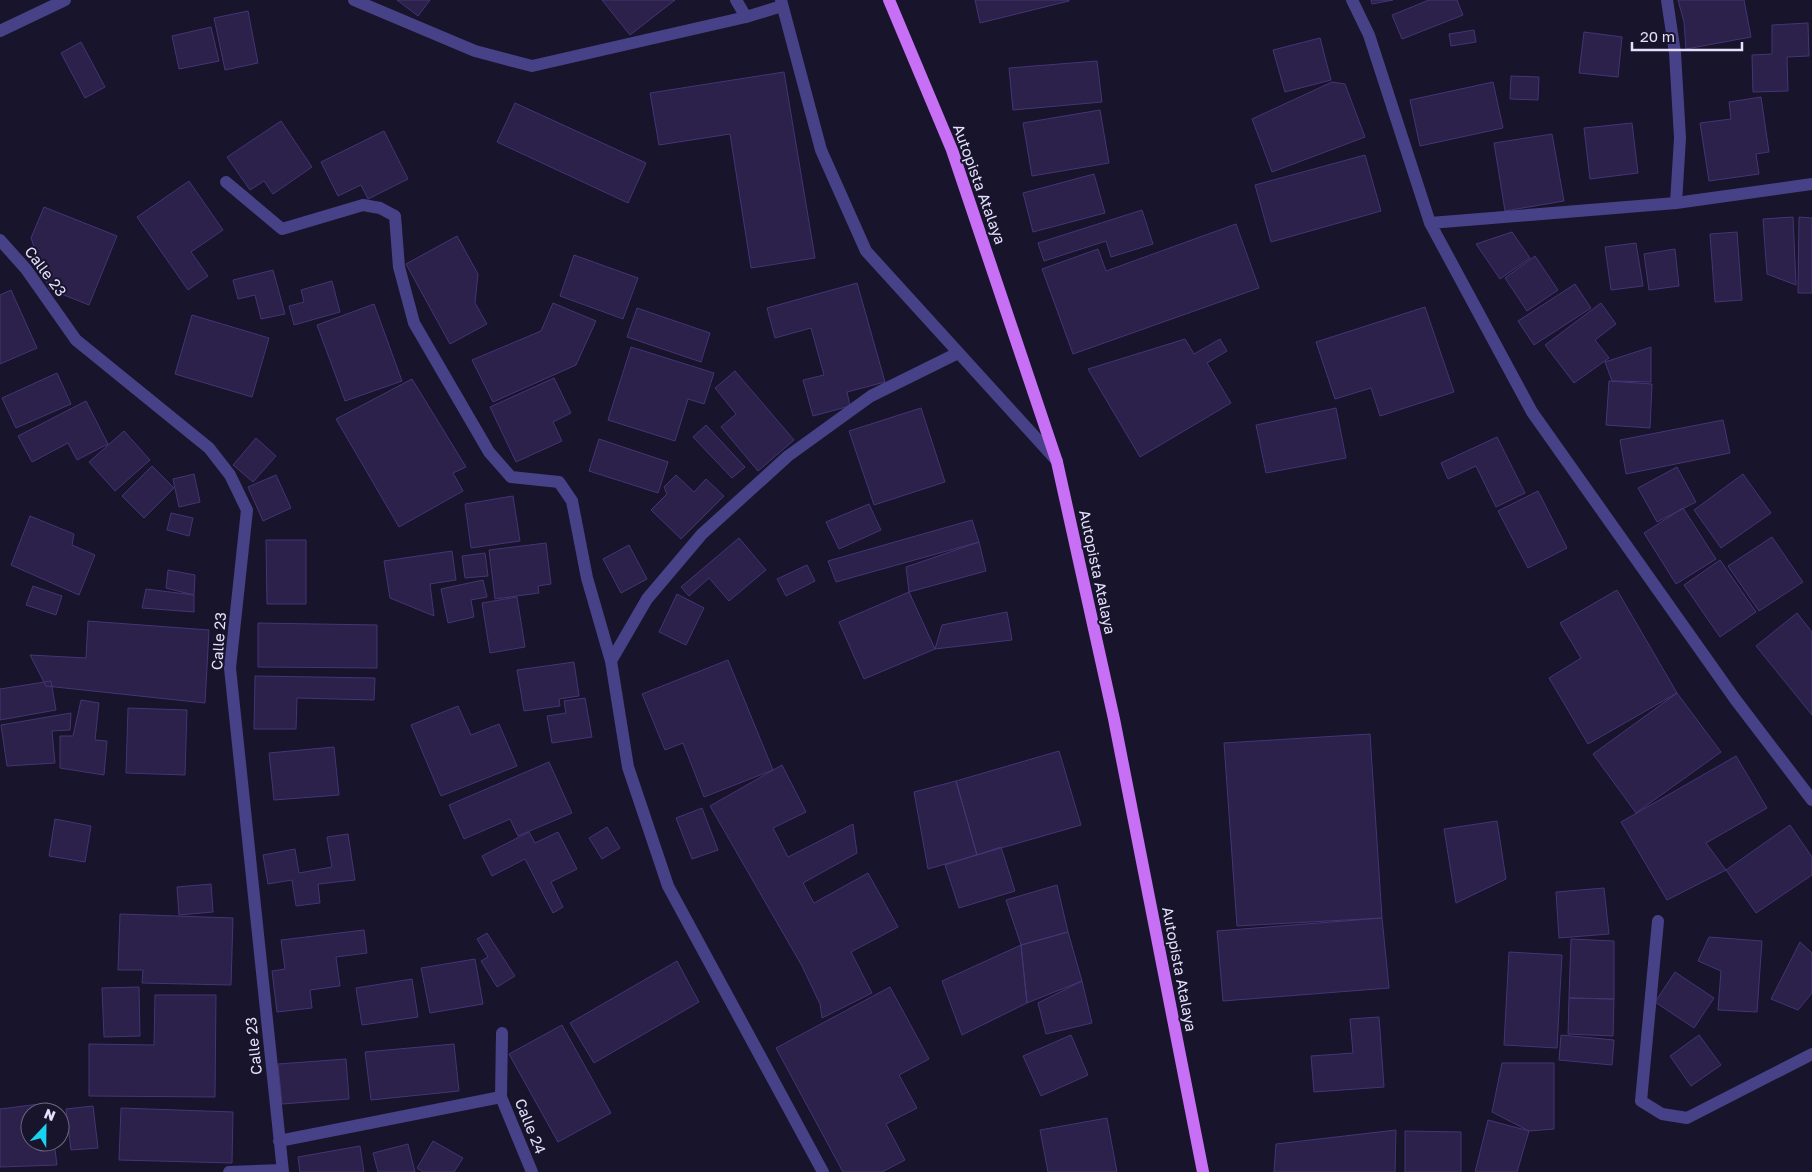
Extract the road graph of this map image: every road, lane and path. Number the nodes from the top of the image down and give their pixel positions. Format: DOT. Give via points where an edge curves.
graph roads {
  1 [pos="65,0"];
  2 [pos="354,0"];
  3 [pos="736,0"];
  4 [pos="889,0"];
  5 [pos="1352,0"];
  6 [pos="1667,0"];
  7 [pos="782,3"];
  8 [pos="746,17"];
  9 [pos="0,31"];
  10 [pos="226,182"];
  11 [pos="1812,184"];
  12 [pos="1676,203"];
  13 [pos="1430,223"];
  14 [pos="0,240"];
  15 [pos="958,353"];
  16 [pos="1058,462"];
  17 [pos="611,661"];
  18 [pos="1812,800"];
  19 [pos="1658,921"];
  20 [pos="502,1033"];
  21 [pos="1812,1054"];
  22 [pos="501,1097"];
  23 [pos="279,1141"];
  24 [pos="283,1171"];
  25 [pos="229,1172"];
  26 [pos="532,1172"];
  27 [pos="823,1172"];
  28 [pos="1203,1172"];
  1 -- 9 [label="street"];
  2 -- 8 [label="street" via="475,51 532,66"];
  3 -- 8 [label="street"];
  4 -- 16 [label="main road, Autopista Atalaya" via="952,150"];
  5 -- 13 [label="street" via="1369,35"];
  6 -- 12 [label="street" via="1675,53 1680,138"];
  7 -- 8 [label="street"];
  7 -- 15 [label="street" via="820,150 866,252"];
  10 -- 17 [label="street" via="282,229 363,205 380,208 395,216 399,268 414,323 489,452 511,478 559,482 572,501 586,578"];
  11 -- 12 [label="street"];
  12 -- 13 [label="street"];
  13 -- 18 [label="street" via="1532,412 1735,699"];
  14 -- 23 [label="street, Calle 23" via="26,269 76,340 209,448 230,475 246,510 230,668"];
  15 -- 16 [label="street"];
  15 -- 17 [label="street" via="871,396 788,456 702,534 647,599"];
  16 -- 28 [label="main road, Autopista Atalaya" via="1116,729"];
  17 -- 27 [label="street" via="628,767 668,886"];
  19 -- 21 [label="street" via="1641,1101 1662,1114 1686,1118"];
  20 -- 22 [label="street, Calle 24"];
  22 -- 23 [label="street"];
  22 -- 26 [label="street, Calle 24"];
  23 -- 24 [label="street, Calle 23"];
  24 -- 25 [label="street"];
}
